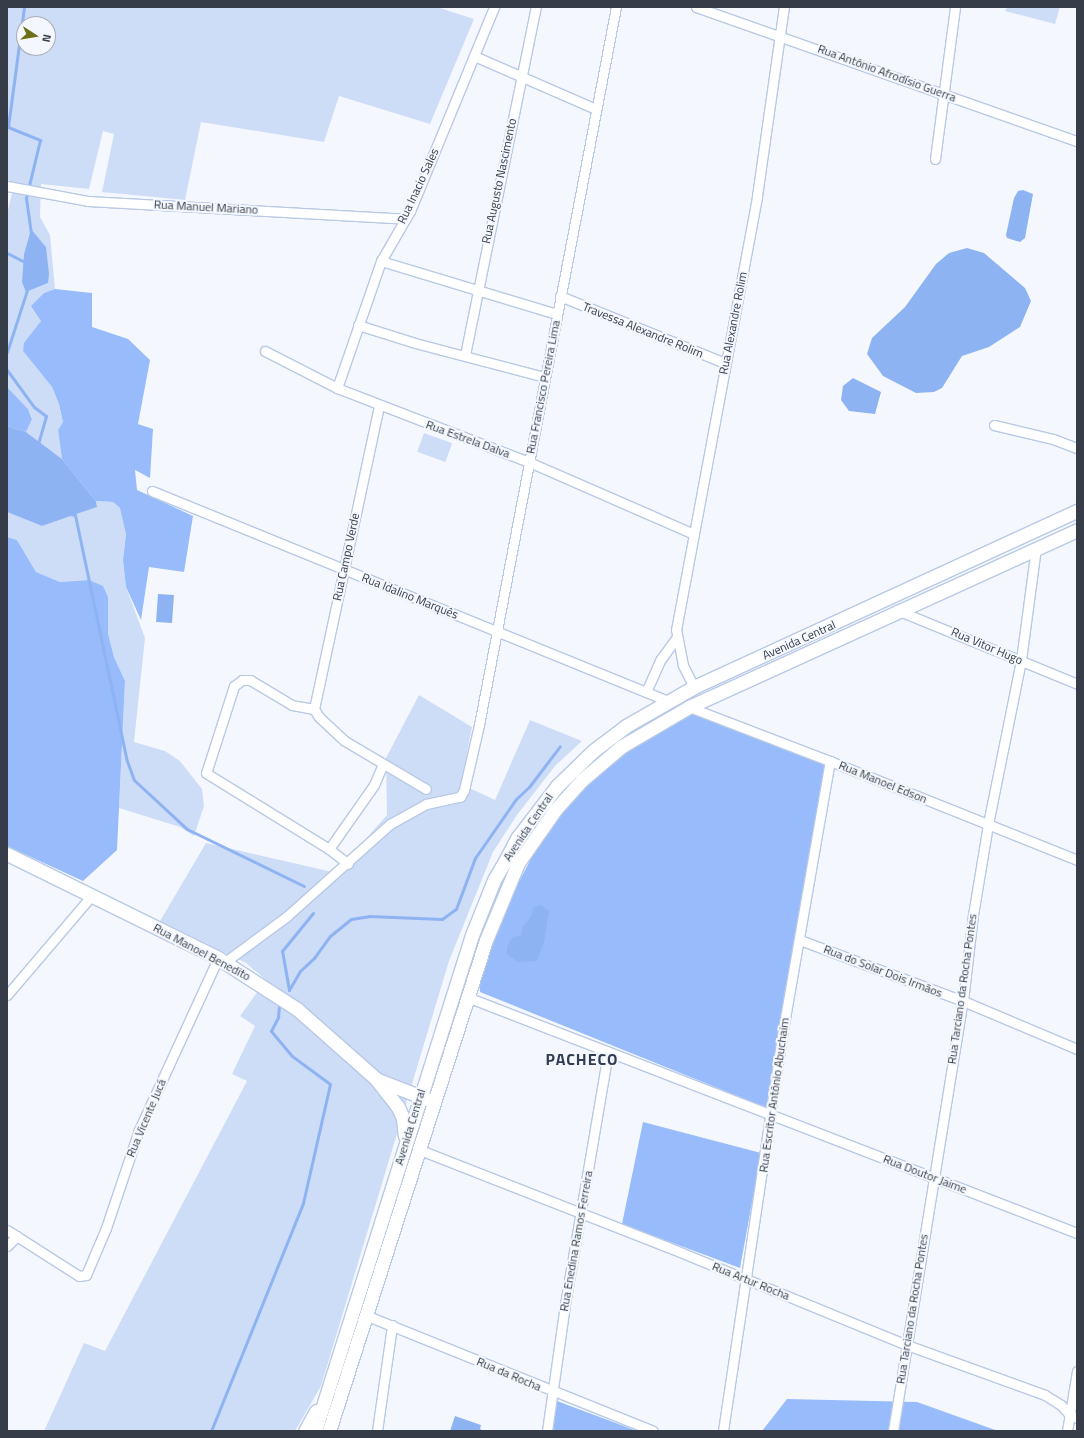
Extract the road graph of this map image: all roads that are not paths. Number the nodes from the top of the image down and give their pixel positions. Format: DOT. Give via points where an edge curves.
graph roads {
  1 [pos="494,7"];
  2 [pos="536,7"];
  3 [pos="616,7"];
  4 [pos="696,7"];
  5 [pos="784,7"];
  6 [pos="955,7"];
  7 [pos="780,34"];
  8 [pos="474,56"];
  9 [pos="520,77"];
  10 [pos="943,93"];
  11 [pos="596,109"];
  12 [pos="1077,141"];
  13 [pos="935,159"];
  14 [pos="7,186"];
  15 [pos="405,219"];
  16 [pos="381,262"];
  17 [pos="476,290"];
  18 [pos="560,296"];
  19 [pos="556,314"];
  20 [pos="358,325"];
  21 [pos="265,351"];
  22 [pos="465,355"];
  23 [pos="725,363"];
  24 [pos="545,377"];
  25 [pos="338,388"];
  26 [pos="379,405"];
  27 [pos="994,425"];
  28 [pos="1077,448"];
  29 [pos="528,462"];
  30 [pos="152,491"];
  31 [pos="1077,510"];
  32 [pos="1077,530"];
  33 [pos="694,534"];
  34 [pos="1036,548"];
  35 [pos="342,569"];
  36 [pos="897,610"];
  37 [pos="496,629"];
  38 [pos="676,638"];
  39 [pos="1021,660"];
  40 [pos="1077,684"];
  41 [pos="694,687"];
  42 [pos="646,692"];
  43 [pos="668,701"];
  44 [pos="689,707"];
  45 [pos="314,708"];
  46 [pos="830,761"];
  47 [pos="383,764"];
  48 [pos="426,789"];
  49 [pos="988,824"];
  50 [pos="329,849"];
  51 [pos="7,854"];
  52 [pos="1077,860"];
  53 [pos="348,864"];
  54 [pos="92,895"];
  55 [pos="800,940"];
  56 [pos="222,960"];
  57 [pos="7,995"];
  58 [pos="467,997"];
  59 [pos="962,1001"];
  60 [pos="1077,1049"];
  61 [pos="608,1052"];
  62 [pos="425,1078"];
  63 [pos="376,1079"];
  64 [pos="394,1086"];
  65 [pos="419,1096"];
  66 [pos="435,1102"];
  67 [pos="772,1116"];
  68 [pos="406,1142"];
  69 [pos="420,1150"];
  70 [pos="933,1177"];
  71 [pos="582,1212"];
  72 [pos="7,1230"];
  73 [pos="1077,1233"];
  74 [pos="17,1236"];
  75 [pos="7,1246"];
  76 [pos="746,1278"];
  77 [pos="365,1315"];
  78 [pos="392,1325"];
  79 [pos="907,1345"];
  80 [pos="1077,1371"];
  81 [pos="328,1388"];
  82 [pos="553,1392"];
  83 [pos="1073,1417"];
  84 [pos="305,1431"];
  85 [pos="315,1431"];
  86 [pos="330,1431"];
  87 [pos="377,1431"];
  88 [pos="547,1431"];
  89 [pos="653,1431"];
  90 [pos="723,1431"];
  91 [pos="893,1431"];
  92 [pos="1067,1431"];
  1 -- 8 [label="street, Rua Inacio Sales"];
  2 -- 9 [label="street, Rua Augusto Nascimento"];
  3 -- 11 [label="street, Rua Francisco Pereira Lima"];
  4 -- 7 [label="street, Rua Antônio Afrodísio Guerra"];
  5 -- 7 [label="street, Rua Alexandre Rolim"];
  6 -- 10 [label="street"];
  7 -- 10 [label="street, Rua Antônio Afrodísio Guerra"];
  7 -- 23 [label="street, Rua Alexandre Rolim" via="757,196"];
  8 -- 9 [label="street"];
  8 -- 15 [label="street, Rua Inacio Sales"];
  9 -- 11 [label="street"];
  9 -- 17 [label="street, Rua Augusto Nascimento"];
  10 -- 12 [label="street, Rua Antônio Afrodísio Guerra"];
  10 -- 13 [label="street"];
  11 -- 18 [label="street, Rua Francisco Pereira Lima"];
  14 -- 15 [label="street, Rua Manuel Mariano" via="88,201"];
  15 -- 16 [label="street, Rua Inacio Sales"];
  16 -- 17 [label="street"];
  16 -- 20 [label="street, Rua Inacio Sales"];
  17 -- 19 [label="street"];
  17 -- 22 [label="street, Rua Augusto Nascimento"];
  18 -- 19 [label="street, Rua Francisco Pereira Lima"];
  18 -- 23 [label="street, Travessa Alexandre Rolim"];
  19 -- 24 [label="street, Rua Francisco Pereira Lima"];
  20 -- 22 [label="street"];
  20 -- 25 [label="street, Rua Inacio Sales"];
  21 -- 25 [label="street, Rua Estrela Dalva"];
  22 -- 24 [label="street"];
  23 -- 33 [label="street, Rua Alexandre Rolim"];
  24 -- 29 [label="street, Rua Francisco Pereira Lima"];
  25 -- 26 [label="street, Rua Estrela Dalva"];
  26 -- 29 [label="street, Rua Estrela Dalva"];
  26 -- 35 [label="street, Rua Campo Verde"];
  27 -- 28 [label="street" via="1053,439"];
  29 -- 33 [label="street, Rua Estrela Dalva"];
  29 -- 37 [label="street, Rua Francisco Pereira Lima"];
  30 -- 35 [label="street, Rua Idalino Marquês"];
  31 -- 41 [label="main road, Avenida Central"];
  32 -- 34 [label="main road, Avenida Central"];
  33 -- 38 [label="street, Rua Alexandre Rolim"];
  34 -- 36 [label="main road, Avenida Central"];
  34 -- 39 [label="street, Rua Tarciano da Rocha Pontes"];
  35 -- 37 [label="street, Rua Idalino Marquês"];
  35 -- 45 [label="street, Rua Campo Verde"];
  36 -- 39 [label="street, Rua Vitor Hugo"];
  36 -- 44 [label="main road, Avenida Central"];
  37 -- 42 [label="street, Rua Idalino Marquês"];
  37 -- 53 [label="street, Rua Francisco Pereira Lima" via="471,768 460,797 426,804 390,824"];
  38 -- 41 [label="street, Rua Alexandre Rolim" via="683,665"];
  38 -- 42 [label="street, Rua Alexandre Rolim" via="661,659"];
  39 -- 40 [label="street, Rua Vitor Hugo"];
  39 -- 49 [label="street, Rua Tarciano da Rocha Pontes"];
  41 -- 43 [label="main road, Avenida Central"];
  42 -- 43 [label="street, Rua Idalino Marquês"];
  43 -- 62 [label="main road, Avenida Central" via="626,726 576,766 557,786 518,837 494,880 472,935"];
  44 -- 46 [label="street, Rua Manoel Edson"];
  44 -- 58 [label="main road, Avenida Central" via="622,746 582,780 555,810 518,863 486,940"];
  45 -- 47 [label="street" via="319,717 345,741"];
  45 -- 50 [label="street" via="292,705 250,680 242,680 234,686 206,772"];
  46 -- 49 [label="street, Rua Manoel Edson"];
  46 -- 55 [label="street, Rua Escritor Antônio Abuchaim"];
  47 -- 48 [label="street"];
  47 -- 50 [label="street" via="374,785"];
  49 -- 52 [label="street, Rua Manoel Edson"];
  49 -- 59 [label="street, Rua Tarciano da Rocha Pontes"];
  50 -- 53 [label="street"];
  51 -- 54 [label="main road, Rua Manoel Benedito"];
  53 -- 56 [label="street" via="286,917"];
  54 -- 56 [label="main road, Rua Manoel Benedito"];
  54 -- 57 [label="street"];
  55 -- 59 [label="street, Rua do Solar Dois Irmãos"];
  55 -- 67 [label="street, Rua Escritor Antônio Abuchaim" via="784,1024"];
  56 -- 63 [label="main road, Rua Manoel Benedito" via="297,1009"];
  56 -- 74 [label="street, Rua Vicente Jucá" via="139,1130 106,1228 86,1275 79,1276"];
  58 -- 61 [label="street, Rua Doutor Jaime"];
  58 -- 66 [label="main road, Avenida Central"];
  59 -- 60 [label="street, Rua do Solar Dois Irmãos"];
  59 -- 70 [label="street, Rua Tarciano da Rocha Pontes"];
  61 -- 67 [label="street, Rua Doutor Jaime"];
  61 -- 71 [label="street, Rua Enedina Ramos Ferreira"];
  62 -- 64 [label="main road" via="411,1086"];
  62 -- 65 [label="main road, Avenida Central"];
  63 -- 64 [label="main road, Rua Manoel Benedito"];
  63 -- 68 [label="main road, Rua Manoel Benedito" via="398,1107 403,1118"];
  64 -- 65 [label="main road, Rua Manoel Benedito"];
  65 -- 66 [label="main road, Rua Manoel Benedito"];
  65 -- 68 [label="main road, Avenida Central"];
  66 -- 69 [label="main road, Avenida Central"];
  67 -- 70 [label="street, Rua Doutor Jaime"];
  67 -- 76 [label="street, Rua Escritor Antônio Abuchaim"];
  68 -- 81 [label="main road, Avenida Central"];
  69 -- 71 [label="street, Rua Artur Rocha"];
  69 -- 77 [label="main road, Avenida Central"];
  70 -- 73 [label="street, Rua Doutor Jaime"];
  70 -- 79 [label="street, Rua Tarciano da Rocha Pontes"];
  71 -- 76 [label="street, Rua Artur Rocha"];
  71 -- 82 [label="street, Rua Enedina Ramos Ferreira"];
  72 -- 74 [label="street"];
  74 -- 75 [label="street"];
  76 -- 79 [label="street, Rua Artur Rocha"];
  76 -- 90 [label="street, Rua Escritor Antônio Abuchaim"];
  77 -- 78 [label="street, Rua da Rocha"];
  77 -- 86 [label="main road, Avenida Central"];
  78 -- 82 [label="street, Rua da Rocha"];
  78 -- 87 [label="street"];
  79 -- 83 [label="street, Rua Artur Rocha" via="1045,1395 1061,1405"];
  79 -- 91 [label="street, Rua Tarciano da Rocha Pontes"];
  80 -- 83 [label="street"];
  81 -- 84 [label="main road"];
  81 -- 85 [label="main road, Avenida Central"];
  82 -- 88 [label="street, Rua Enedina Ramos Ferreira"];
  82 -- 89 [label="street, Rua da Rocha"];
  83 -- 92 [label="street"];
}
